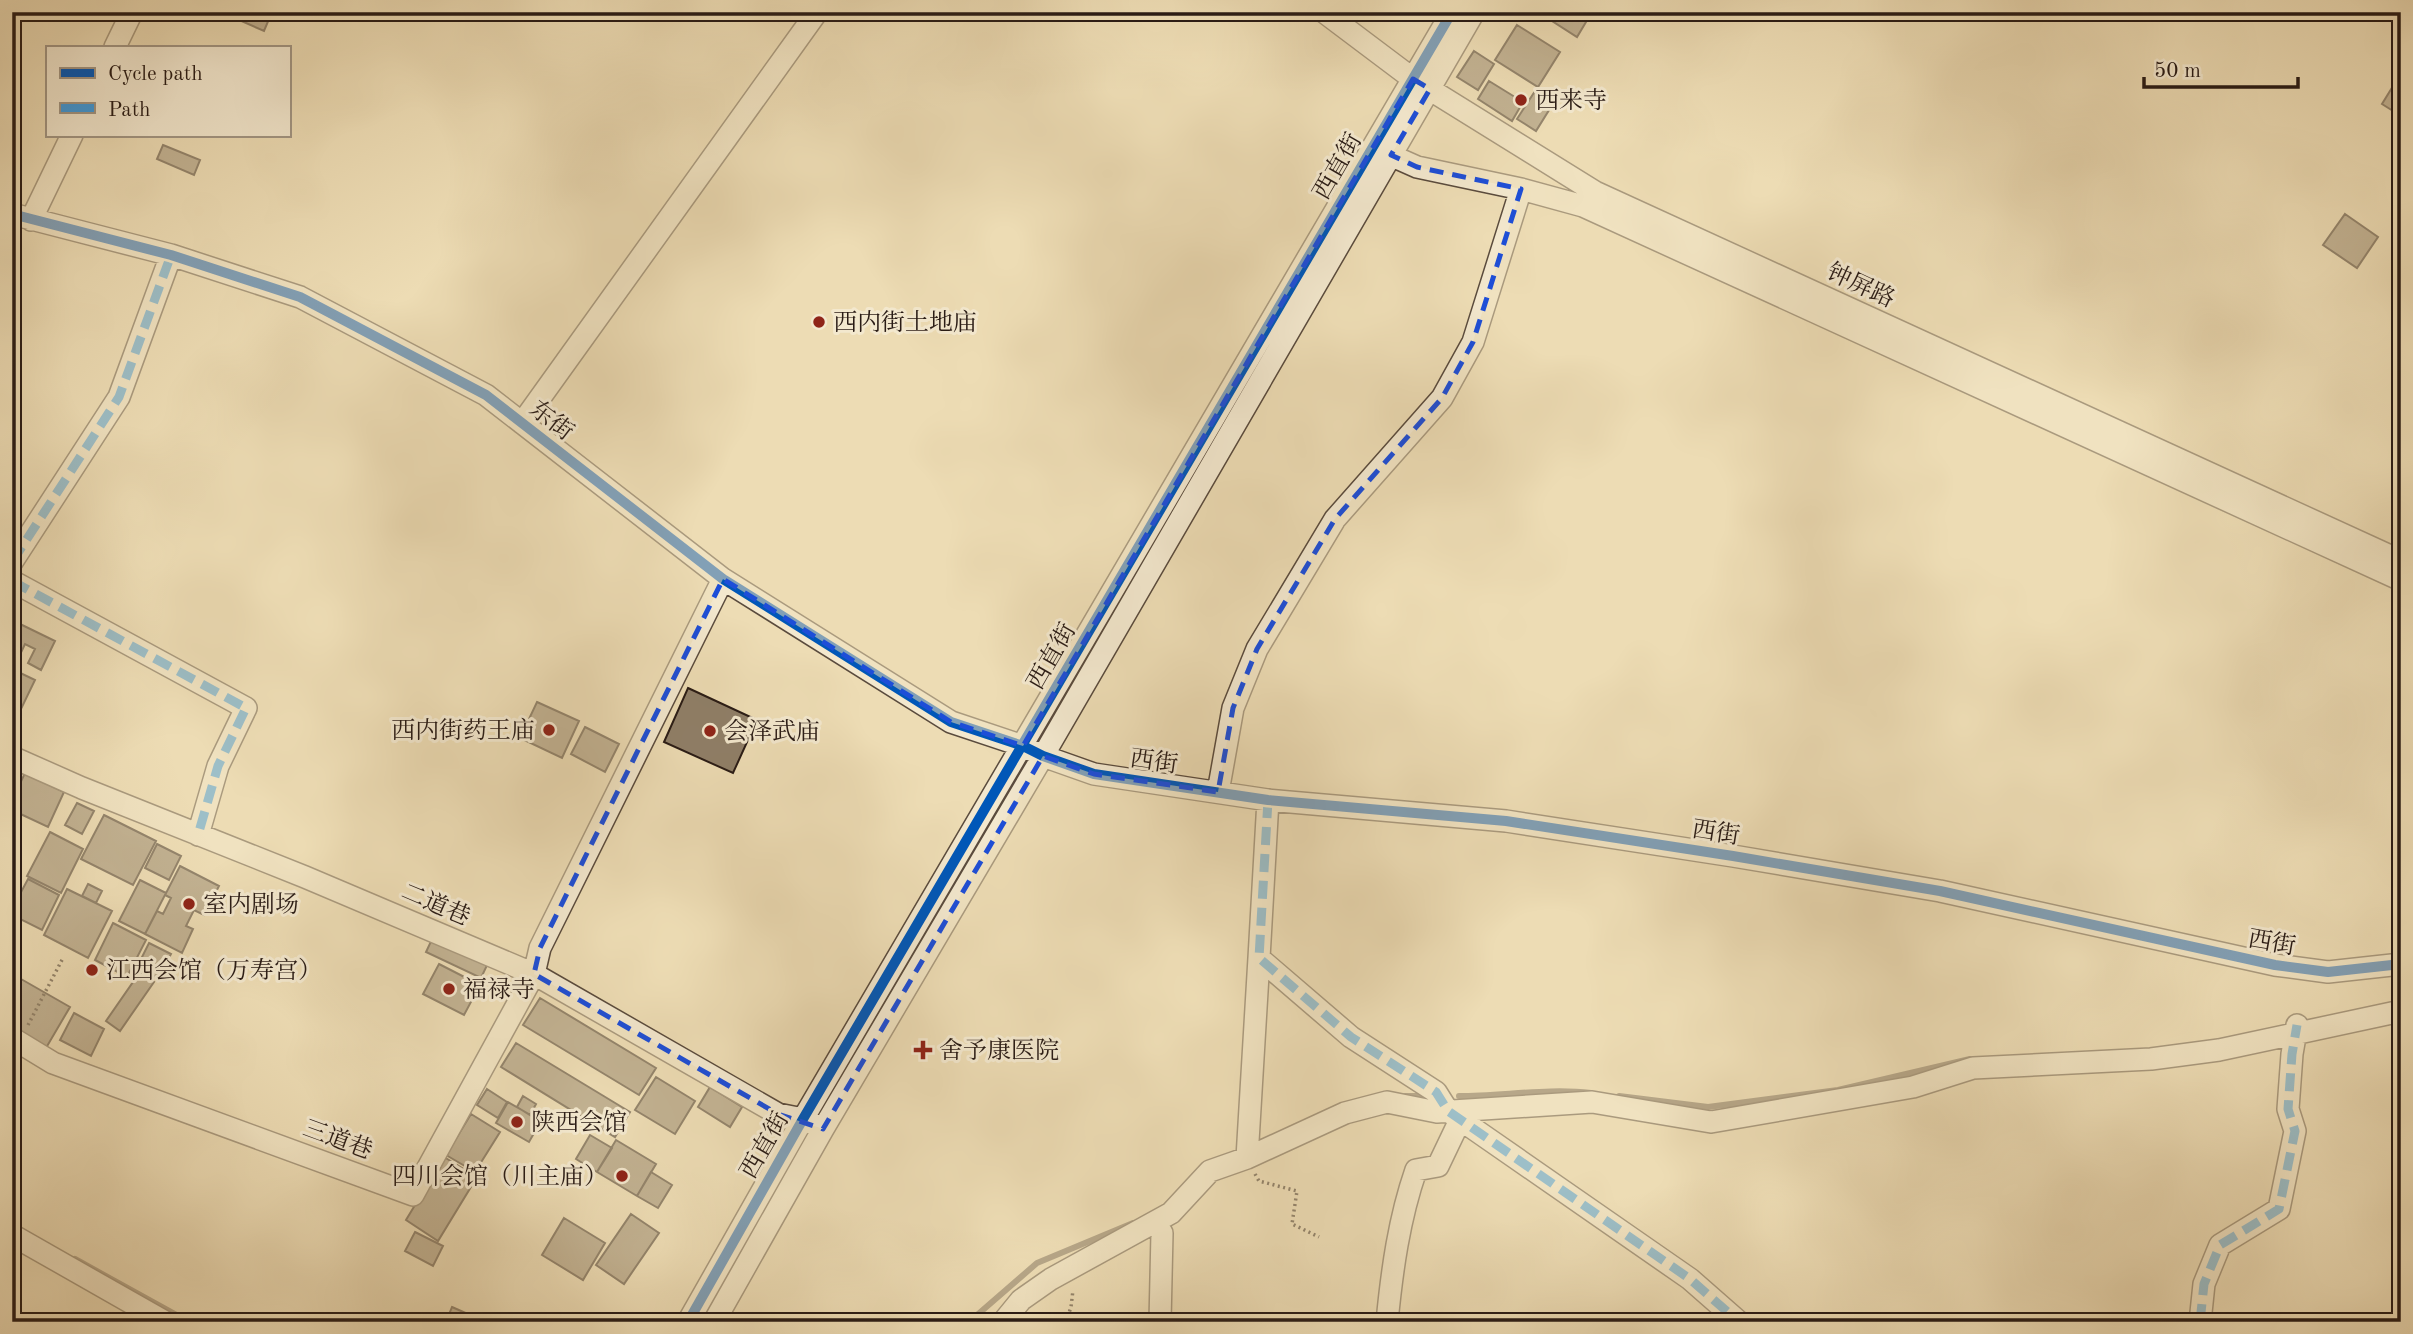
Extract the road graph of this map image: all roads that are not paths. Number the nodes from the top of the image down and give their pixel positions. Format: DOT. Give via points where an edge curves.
graph roads {
  1 [pos="132,12"];
  2 [pos="817,12"];
  3 [pos="1324,12"];
  4 [pos="1452,12"];
  5 [pos="1474,12"];
  6 [pos="115,46"];
  7 [pos="1421,84"];
  8 [pos="71,136"];
  9 [pos="1382,151"];
  10 [pos="1521,189"];
  11 [pos="21,217"];
  12 [pos="171,255"];
  13 [pos="522,423"];
  14 [pos="2401,561"];
  15 [pos="12,562"];
  16 [pos="723,579"];
  17 [pos="2401,580"];
  18 [pos="12,581"];
  19 [pos="1023,746"];
  20 [pos="1043,756"];
  21 [pos="12,757"];
  22 [pos="1218,792"];
  23 [pos="1268,800"];
  24 [pos="198,835"];
  25 [pos="1259,958"];
  26 [pos="2401,964"];
  27 [pos="534,974"];
  28 [pos="2401,1012"];
  29 [pos="2296,1029"];
  30 [pos="16,1040"];
  31 [pos="1454,1115"];
  32 [pos="803,1119"];
  33 [pos="823,1129"];
  34 [pos="1247,1158"];
  35 [pos="1155,1223"];
  36 [pos="12,1235"];
  37 [pos="165,1322"];
  38 [pos="688,1322"];
  39 [pos="714,1322"];
  40 [pos="1003,1322"];
  41 [pos="1160,1322"];
  42 [pos="1387,1322"];
  43 [pos="1739,1322"];
  44 [pos="2200,1322"];
  1 -- 6 [label="street"];
  2 -- 13 [label="street"];
  3 -- 7 [label="street, 钟屏路"];
  4 -- 7 [label="street, 西直街"];
  5 -- 7 [label="street, 西直街"];
  7 -- 9 [label="street, 西直街"];
  7 -- 14 [label="street, 钟屏路" via="1595,192"];
  8 -- 11 [label="street"];
  9 -- 10 [label="street, 钟屏路" via="1417,167"];
  9 -- 19 [label="street, 西直街"];
  9 -- 20 [label="street, 西直街"];
  10 -- 17 [label="street, 钟屏路" via="1583,206"];
  10 -- 22 [label="street" via="1473,342 1442,398 1335,519 1257,649 1233,708"];
  11 -- 12 [label="street, 东街"];
  12 -- 13 [label="street, 东街" via="300,297 486,395"];
  12 -- 15 [label="street" via="119,397"];
  13 -- 16 [label="street, 东街"];
  16 -- 19 [label="street, 东街" via="951,722"];
  16 -- 27 [label="street" via="540,948"];
  18 -- 24 [label="street" via="246,708 218,766"];
  19 -- 20 [label="street, 西街"];
  19 -- 32 [label="street, 西直街"];
  20 -- 22 [label="street, 西街" via="1094,774"];
  20 -- 33 [label="street, 西直街"];
  21 -- 24 [label="street, 二道巷"];
  22 -- 23 [label="street, 西街"];
  23 -- 25 [label="street"];
  23 -- 26 [label="street, 西街" via="1506,821 1733,856 1940,891 2288,967 2328,972"];
  24 -- 27 [label="street, 二道巷"];
  25 -- 31 [label="street" via="1351,1037 1436,1092"];
  25 -- 34 [label="street"];
  27 -- 30 [label="street, 三道巷" via="413,1195 53,1063"];
  27 -- 32 [label="street, 二道巷" via="778,1114"];
  28 -- 29 [label="street"];
  29 -- 31 [label="street" via="2219,1051 1973,1068 1913,1087 1712,1122 1592,1102"];
  29 -- 44 [label="street" via="2288,1109 2295,1131 2279,1209 2220,1245 2204,1284"];
  31 -- 34 [label="street" via="1387,1102 1345,1113"];
  31 -- 42 [label="street" via="1438,1166 1416,1170 1410,1188 1389,1284"];
  31 -- 43 [label="street" via="1690,1279"];
  32 -- 33 [label="street, 二道巷"];
  32 -- 38 [label="street, 西直街"];
  33 -- 39 [label="street, 西直街"];
  34 -- 35 [label="street" via="1210,1171 1171,1213"];
  35 -- 40 [label="street" via="1021,1300"];
  35 -- 41 [label="street" via="1162,1233"];
  36 -- 37 [label="street"];
}
